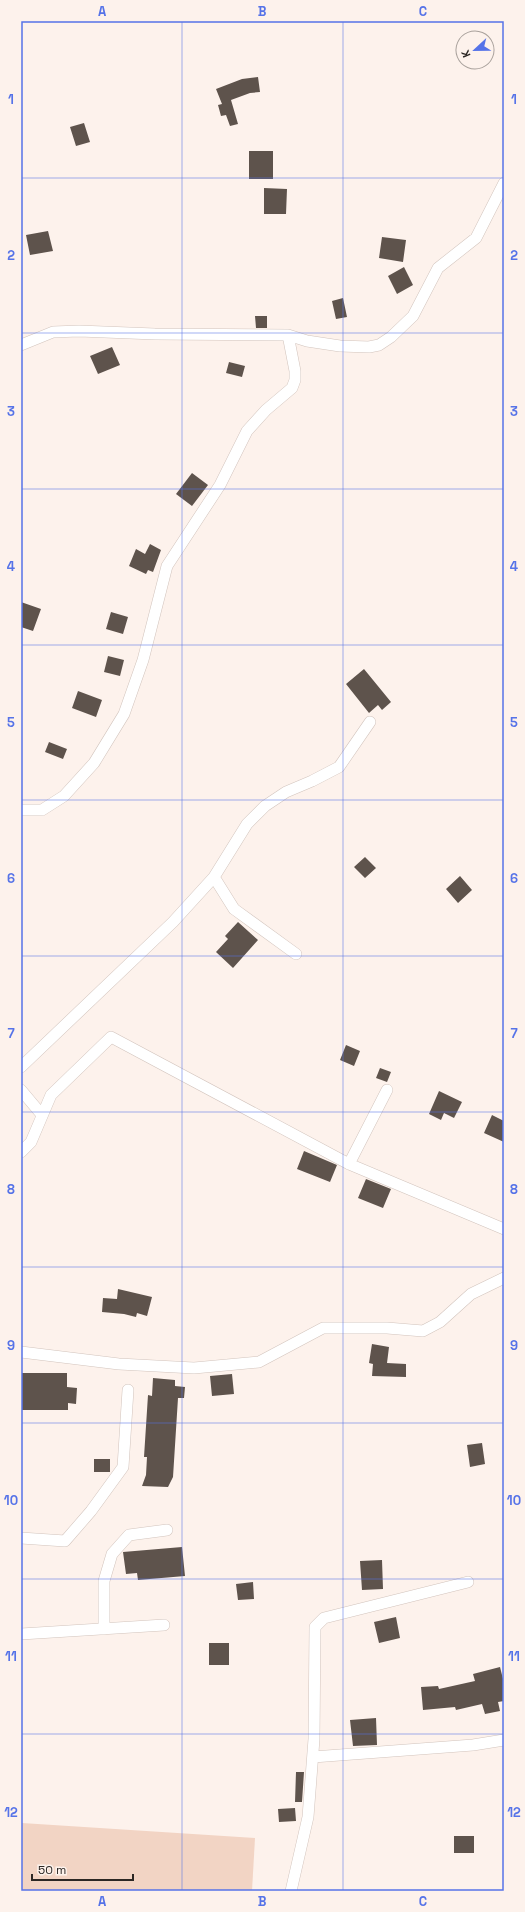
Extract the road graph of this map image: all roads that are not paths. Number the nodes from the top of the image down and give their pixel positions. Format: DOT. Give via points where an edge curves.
graph roads {
  1 [pos="504,183"];
  2 [pos="288,335"];
  3 [pos="21,345"];
  4 [pos="370,722"];
  5 [pos="21,810"];
  6 [pos="214,877"];
  7 [pos="296,954"];
  8 [pos="21,1067"];
  9 [pos="21,1090"];
  10 [pos="387,1090"];
  11 [pos="42,1115"];
  12 [pos="21,1152"];
  13 [pos="349,1164"];
  14 [pos="504,1228"];
  15 [pos="504,1278"];
  16 [pos="21,1352"];
  17 [pos="128,1390"];
  18 [pos="166,1530"];
  19 [pos="21,1538"];
  20 [pos="468,1582"];
  21 [pos="164,1625"];
  22 [pos="104,1629"];
  23 [pos="21,1634"];
  24 [pos="504,1740"];
  25 [pos="313,1757"];
  26 [pos="291,1891"];
  1 -- 2 [label="street" via="476,238 438,268 413,316 391,337 379,345 340,346"];
  2 -- 3 [label="street" via="79,331 53,332"];
  2 -- 5 [label="street" via="295,371 292,388 266,410 247,431 220,485 167,566 143,660 124,714 94,763 64,796 42,810"];
  4 -- 6 [label="street" via="338,766 286,792 247,824"];
  6 -- 7 [label="street" via="234,909"];
  6 -- 8 [label="street" via="173,922 91,1003"];
  9 -- 11 [label="street"];
  10 -- 13 [label="street"];
  11 -- 12 [label="street" via="31,1142"];
  11 -- 13 [label="street" via="51,1095 111,1037"];
  13 -- 14 [label="street"];
  15 -- 16 [label="street" via="471,1294 440,1322 423,1331 323,1328 259,1362 194,1368 119,1364"];
  17 -- 19 [label="street" via="122,1468 118,1474 65,1541"];
  18 -- 22 [label="street" via="129,1535 112,1554 104,1581"];
  20 -- 25 [label="street" via="324,1618 315,1626"];
  21 -- 22 [label="street"];
  22 -- 23 [label="street"];
  24 -- 25 [label="street"];
  25 -- 26 [label="street" via="308,1817"];
}
